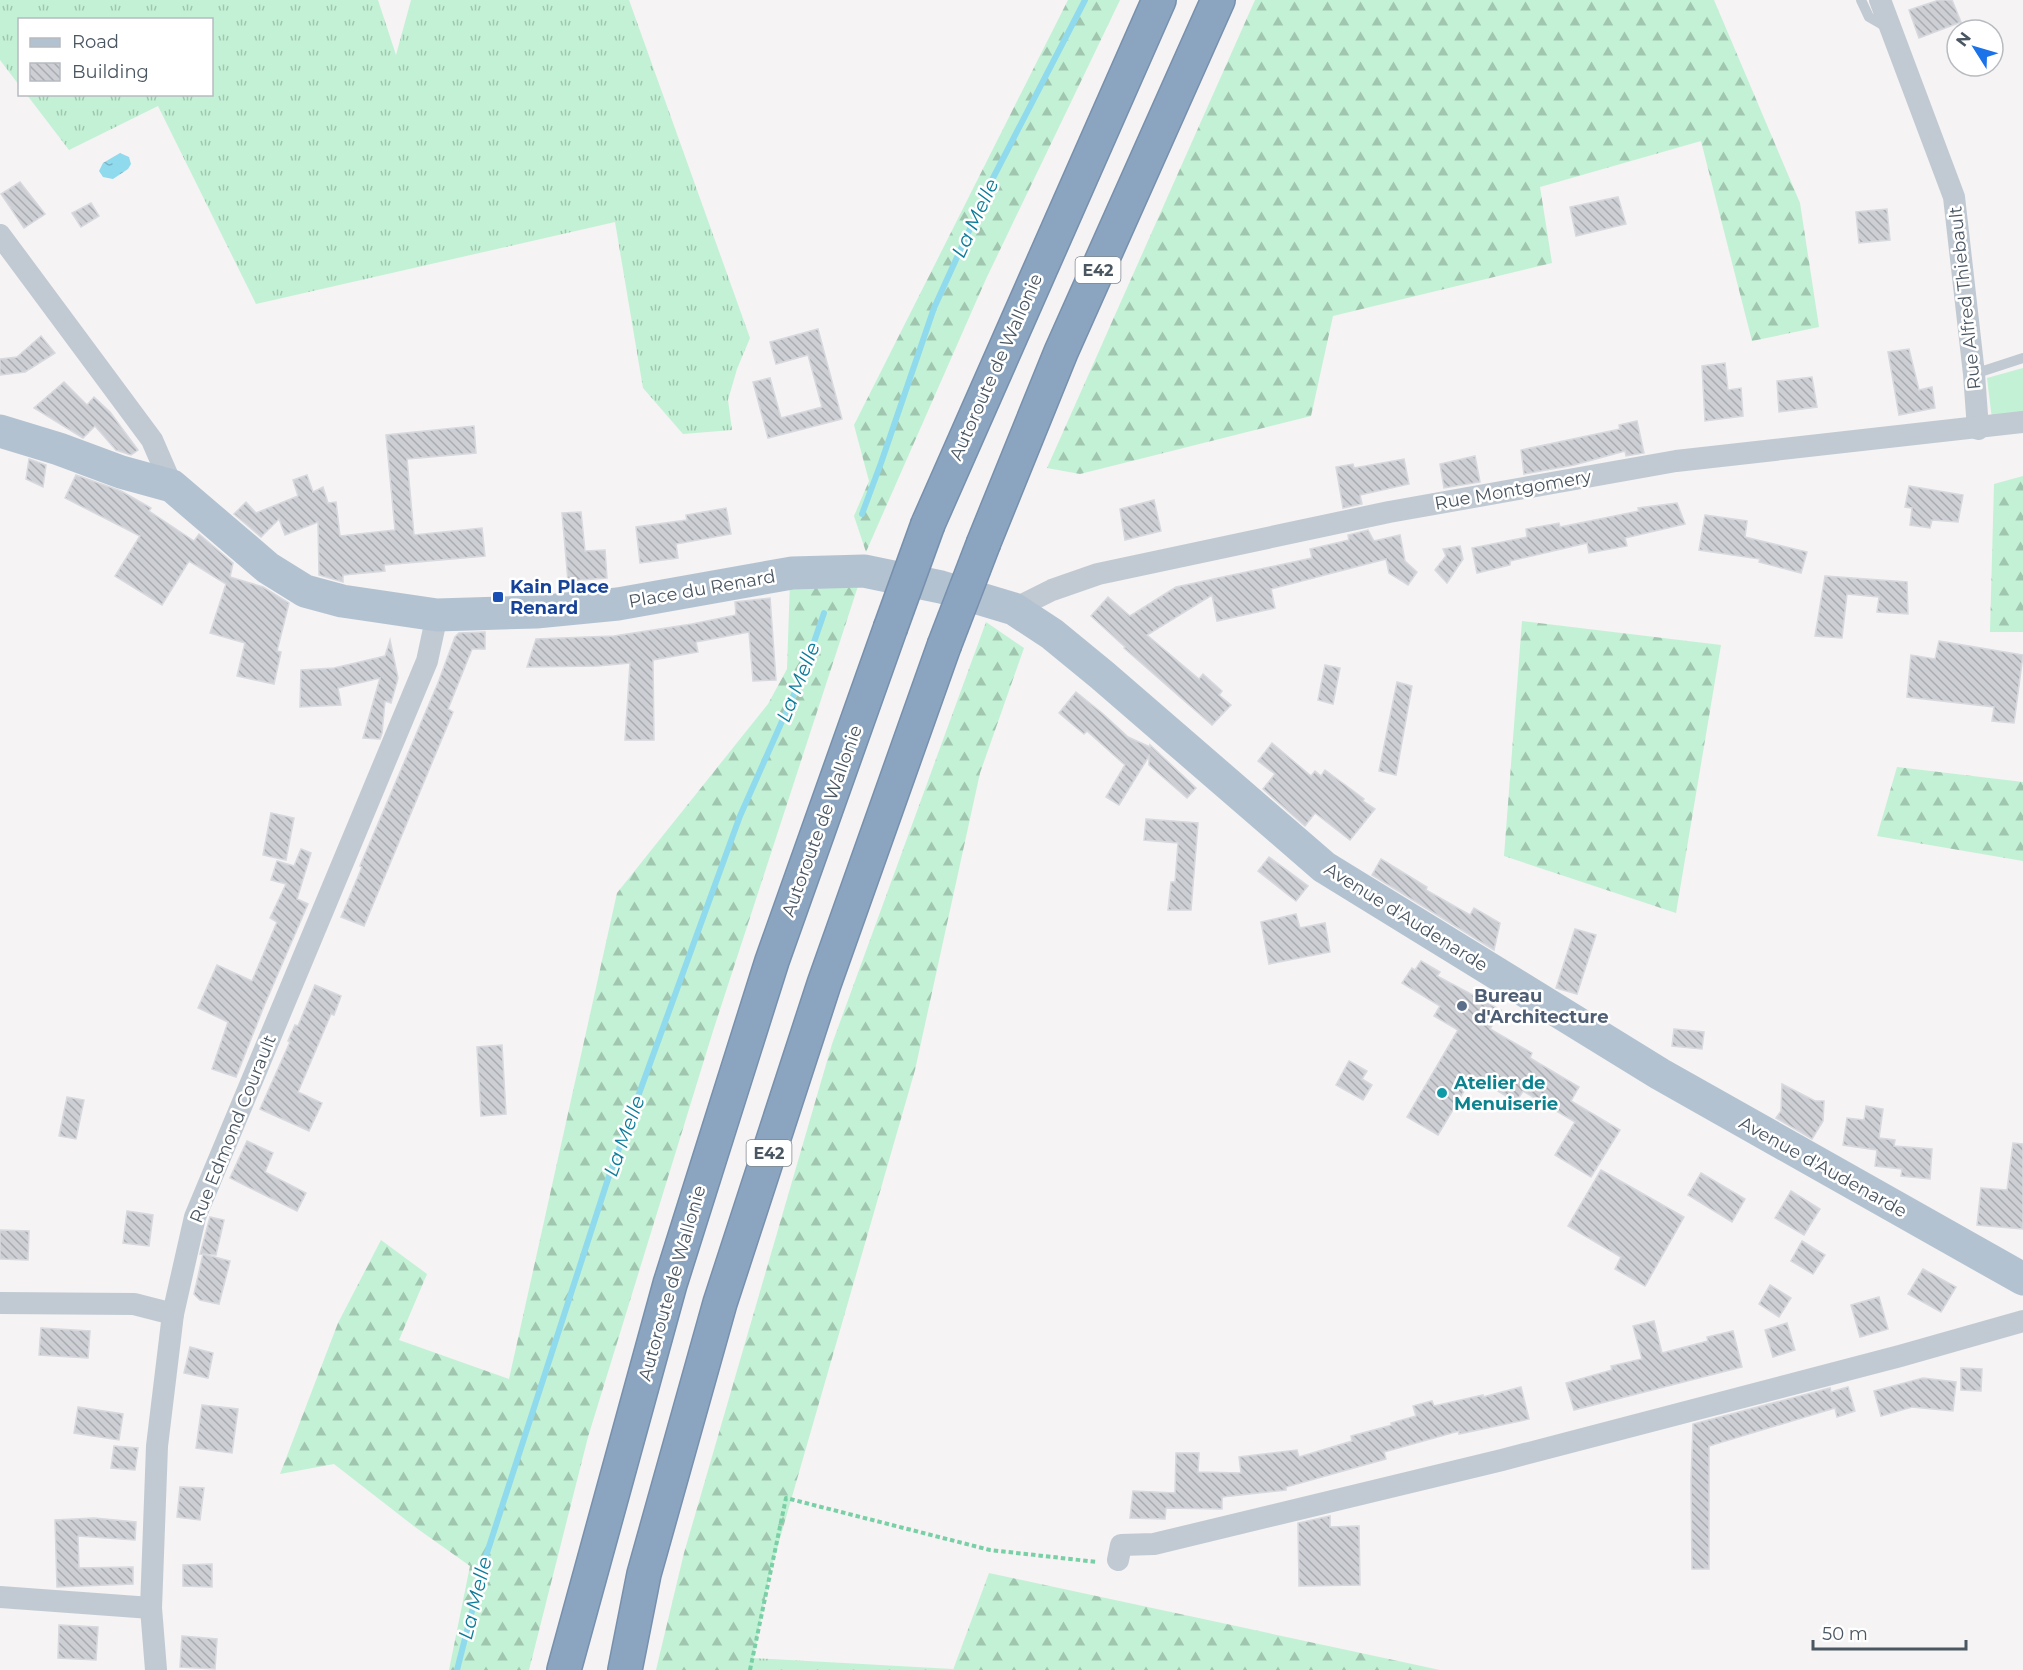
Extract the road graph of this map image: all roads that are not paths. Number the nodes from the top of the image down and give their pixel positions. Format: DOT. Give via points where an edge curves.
graph roads {
  1 [pos="1159,0"];
  2 [pos="1218,0"];
  3 [pos="1861,0"];
  4 [pos="1880,0"];
  5 [pos="1891,30"];
  6 [pos="0,235"];
  7 [pos="2023,358"];
  8 [pos="1974,374"];
  9 [pos="2023,422"];
  10 [pos="1978,429"];
  11 [pos="0,430"];
  12 [pos="172,486"];
  13 [pos="1014,609"];
  14 [pos="437,615"];
  15 [pos="2023,1279"];
  16 [pos="0,1303"];
  17 [pos="173,1314"];
  18 [pos="2023,1321"];
  19 [pos="1118,1560"];
  20 [pos="0,1597"];
  21 [pos="151,1608"];
  22 [pos="156,1670"];
  23 [pos="564,1670"];
  24 [pos="625,1670"];
  1 -- 23 [label="highway, Autoroute de Wallonie, bridge" via="928,524 890,629 772,961 674,1272"];
  2 -- 24 [label="highway, E42, bridge" via="1061,352 944,646 824,984 720,1303 644,1574"];
  3 -- 5 [label="lane" via="1869,17"];
  4 -- 5 [label="street, Rue Alfred Thiebault"];
  5 -- 8 [label="street, Rue Alfred Thiebault" via="1954,197"];
  6 -- 12 [label="street" via="152,440"];
  7 -- 8 [label="lane"];
  8 -- 10 [label="street, Rue Alfred Thiebault"];
  9 -- 10 [label="street, Rue Montgomery"];
  10 -- 13 [label="street, Rue Montgomery" via="1676,461 1389,512 1098,574"];
  11 -- 12 [label="main road"];
  12 -- 14 [label="main road, Place du Renard" via="268,568 305,591 342,601"];
  13 -- 14 [label="main road, Place du Renard" via="941,587 864,571 792,573 618,604 536,612"];
  13 -- 15 [label="main road, Avenue d'Audenarde" via="1102,675 1324,867 1718,1108"];
  14 -- 17 [label="street, Rue Edmond Courault" via="427,661 195,1217"];
  16 -- 17 [label="street" via="134,1304"];
  17 -- 21 [label="street, Rue Edmond Courault" via="157,1446"];
  18 -- 19 [label="street" via="1502,1460 1154,1544 1121,1545"];
  20 -- 21 [label="street"];
  21 -- 22 [label="street, Rue Edmond Courault"];
}
